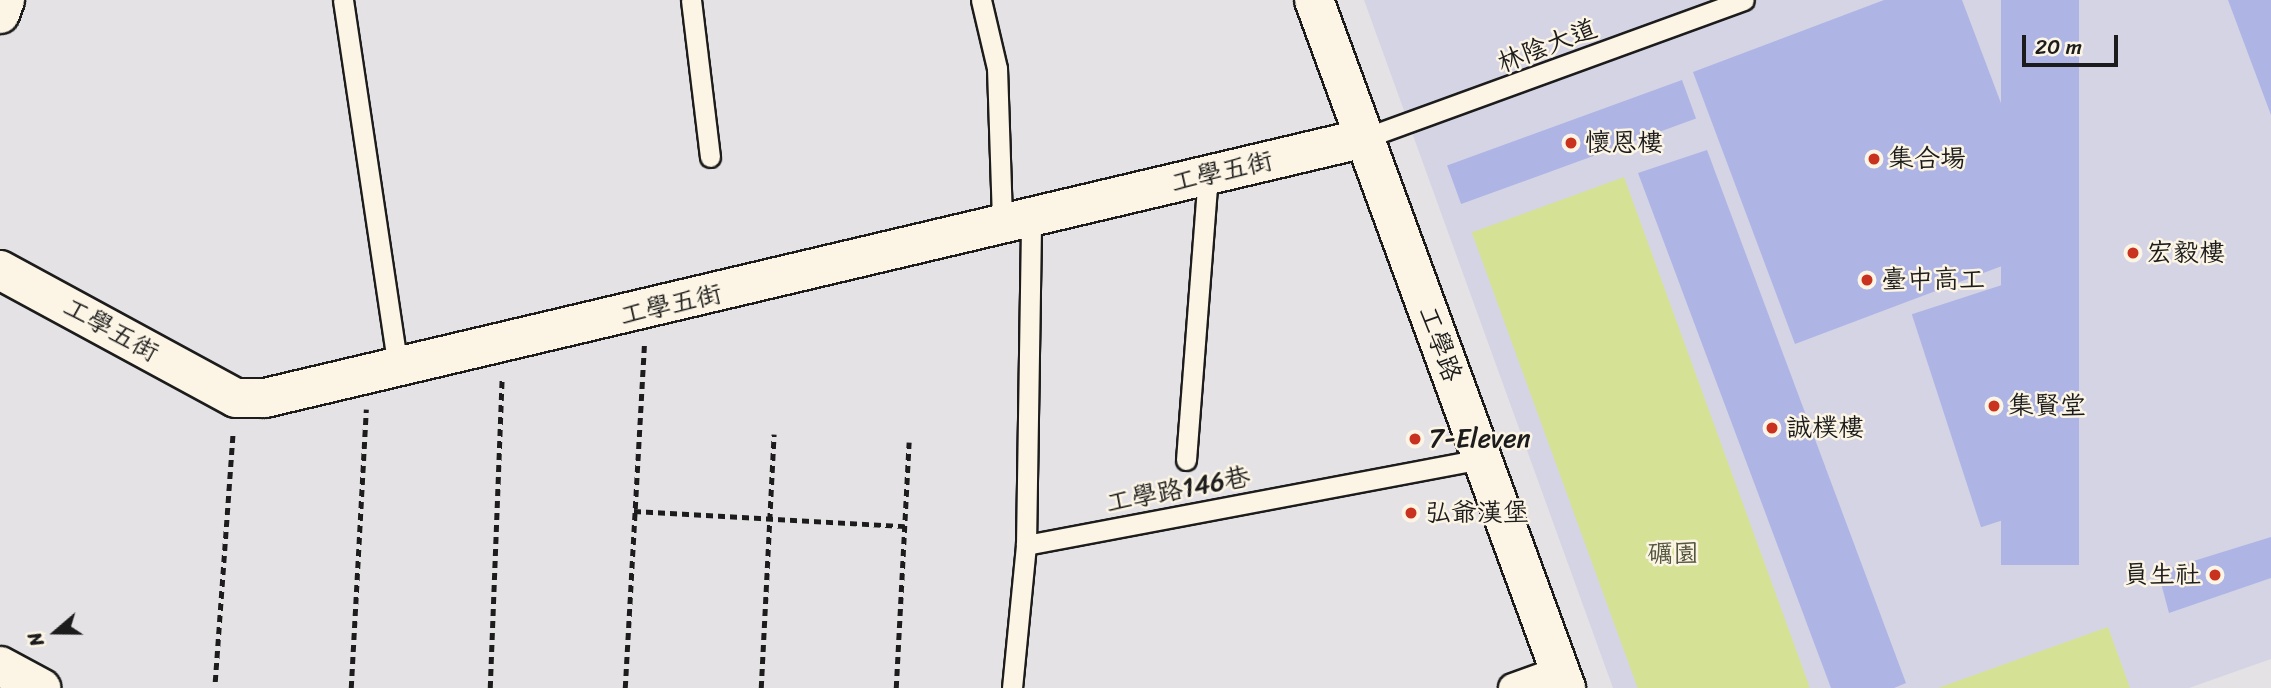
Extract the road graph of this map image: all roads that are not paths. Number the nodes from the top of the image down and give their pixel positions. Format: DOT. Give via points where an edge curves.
graph roads {
  1 [pos="5,0"];
  2 [pos="343,0"];
  3 [pos="691,0"];
  4 [pos="981,0"];
  5 [pos="1314,0"];
  6 [pos="1744,0"];
  7 [pos="0,14"];
  8 [pos="1365,138"];
  9 [pos="710,157"];
  10 [pos="1208,175"];
  11 [pos="1016,219"];
  12 [pos="0,270"];
  13 [pos="383,370"];
  14 [pos="1186,460"];
  15 [pos="1482,460"];
  16 [pos="1026,545"];
  17 [pos="0,666"];
  18 [pos="1563,679"];
  19 [pos="41,688"];
  20 [pos="1012,688"];
  21 [pos="1513,688"];
  1 -- 7 [label="street"];
  2 -- 13 [label="lane"];
  3 -- 9 [label="lane"];
  4 -- 11 [label="lane" via="997,68"];
  5 -- 8 [label="street, 工學路"];
  6 -- 8 [label="lane, 林陰大道" via="1408,127"];
  8 -- 10 [label="street, 工學五街"];
  8 -- 15 [label="street, 工學路"];
  10 -- 11 [label="street, 工學五街"];
  10 -- 14 [label="lane"];
  11 -- 13 [label="street, 工學五街" via="646,312"];
  11 -- 16 [label="lane"];
  12 -- 13 [label="street, 工學五街" via="236,398 265,398"];
  15 -- 16 [label="lane, 工學路146巷"];
  15 -- 18 [label="street, 工學路"];
  16 -- 20 [label="lane"];
  17 -- 19 [label="street"];
  18 -- 21 [label="street"];
}
